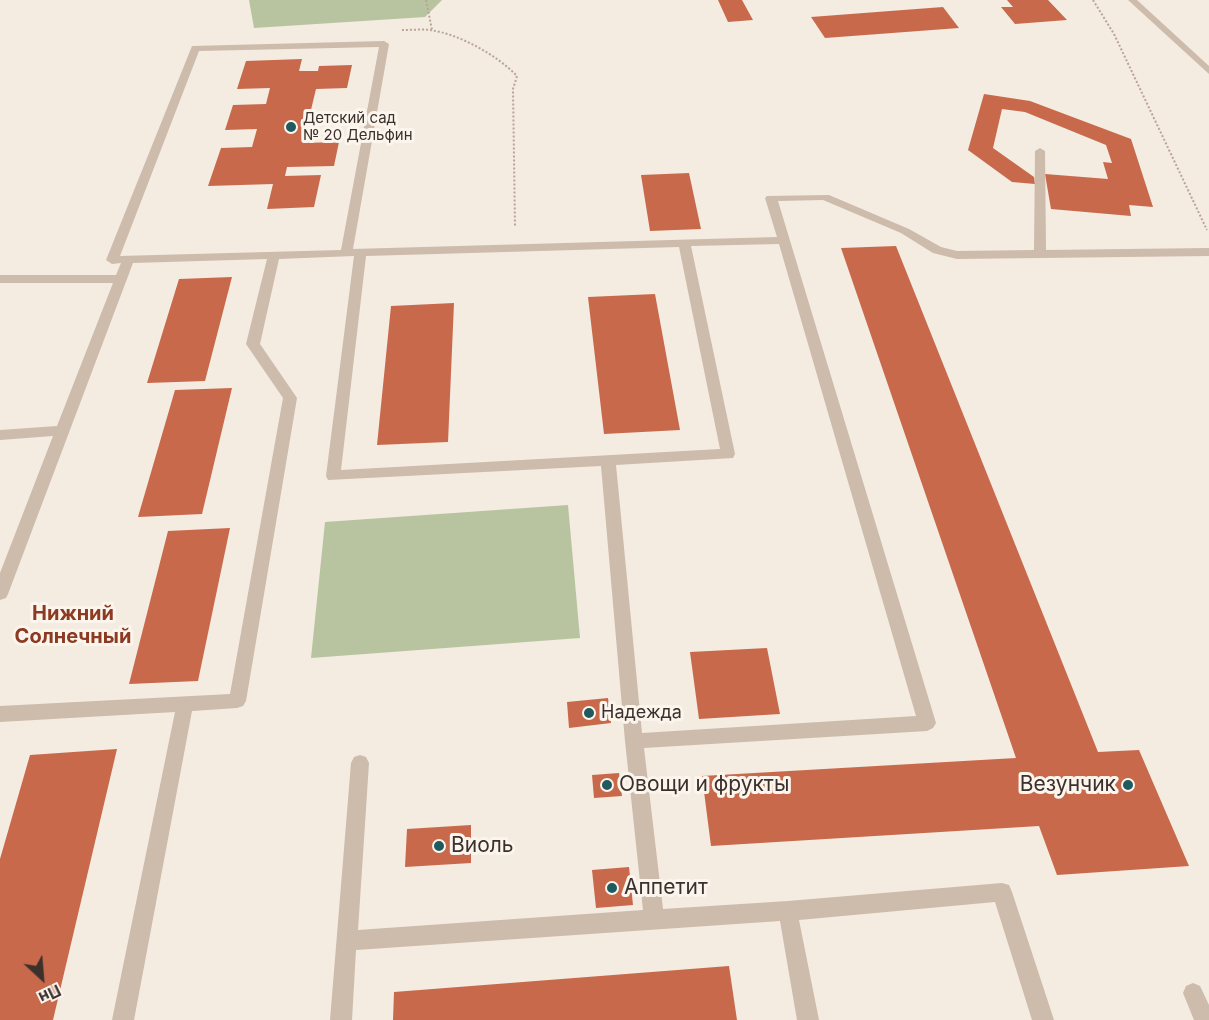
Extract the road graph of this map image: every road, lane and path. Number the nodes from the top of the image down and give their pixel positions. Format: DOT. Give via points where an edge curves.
graph roads {
  1 [pos="426,0"];
  2 [pos="1093,0"];
  3 [pos="1131,0"];
  4 [pos="1209,71"];
  5 [pos="1040,151"];
  6 [pos="1209,234"];
  7 [pos="783,240"];
  8 [pos="684,243"];
  9 [pos="516,248"];
  10 [pos="1209,252"];
  11 [pos="353,254"];
  12 [pos="1040,254"];
  13 [pos="274,256"];
  14 [pos="128,260"];
  15 [pos="0,279"];
  16 [pos="120,279"];
  17 [pos="62,431"];
  18 [pos="0,435"];
  19 [pos="608,461"];
  20 [pos="0,594"];
  21 [pos="185,704"];
  22 [pos="0,714"];
  23 [pos="634,741"];
  24 [pos="360,763"];
  25 [pos="788,911"];
  26 [pos="654,919"];
  27 [pos="347,941"];
  28 [pos="1193,993"];
  29 [pos="123,1020"];
  30 [pos="341,1020"];
  31 [pos="808,1020"];
  32 [pos="1043,1020"];
  33 [pos="1205,1020"];
  1 -- 9 [label="path" via="432,30 494,58 518,76 513,89"];
  2 -- 6 [label="path" via="1114,34"];
  3 -- 4 [label="street"];
  5 -- 12 [label="street"];
  7 -- 8 [label="street"];
  7 -- 12 [label="street" via="771,198 825,197 946,253"];
  7 -- 23 [label="street" via="927,723"];
  8 -- 9 [label="street"];
  8 -- 19 [label="street" via="728,454"];
  9 -- 11 [label="street"];
  10 -- 12 [label="street"];
  11 -- 13 [label="street"];
  11 -- 14 [label="street" via="384,44 195,48 112,260"];
  11 -- 19 [label="street" via="333,476"];
  13 -- 14 [label="street"];
  13 -- 21 [label="street" via="253,344 290,398 237,701"];
  14 -- 16 [label="street"];
  15 -- 16 [label="street"];
  16 -- 17 [label="street"];
  17 -- 18 [label="street"];
  17 -- 20 [label="street"];
  19 -- 23 [label="street"];
  21 -- 22 [label="street"];
  21 -- 29 [label="street"];
  23 -- 26 [label="street"];
  24 -- 27 [label="street"];
  25 -- 26 [label="street"];
  25 -- 31 [label="street"];
  25 -- 32 [label="street" via="1002,892"];
  26 -- 27 [label="street"];
  27 -- 30 [label="street"];
  28 -- 33 [label="street"];
}
